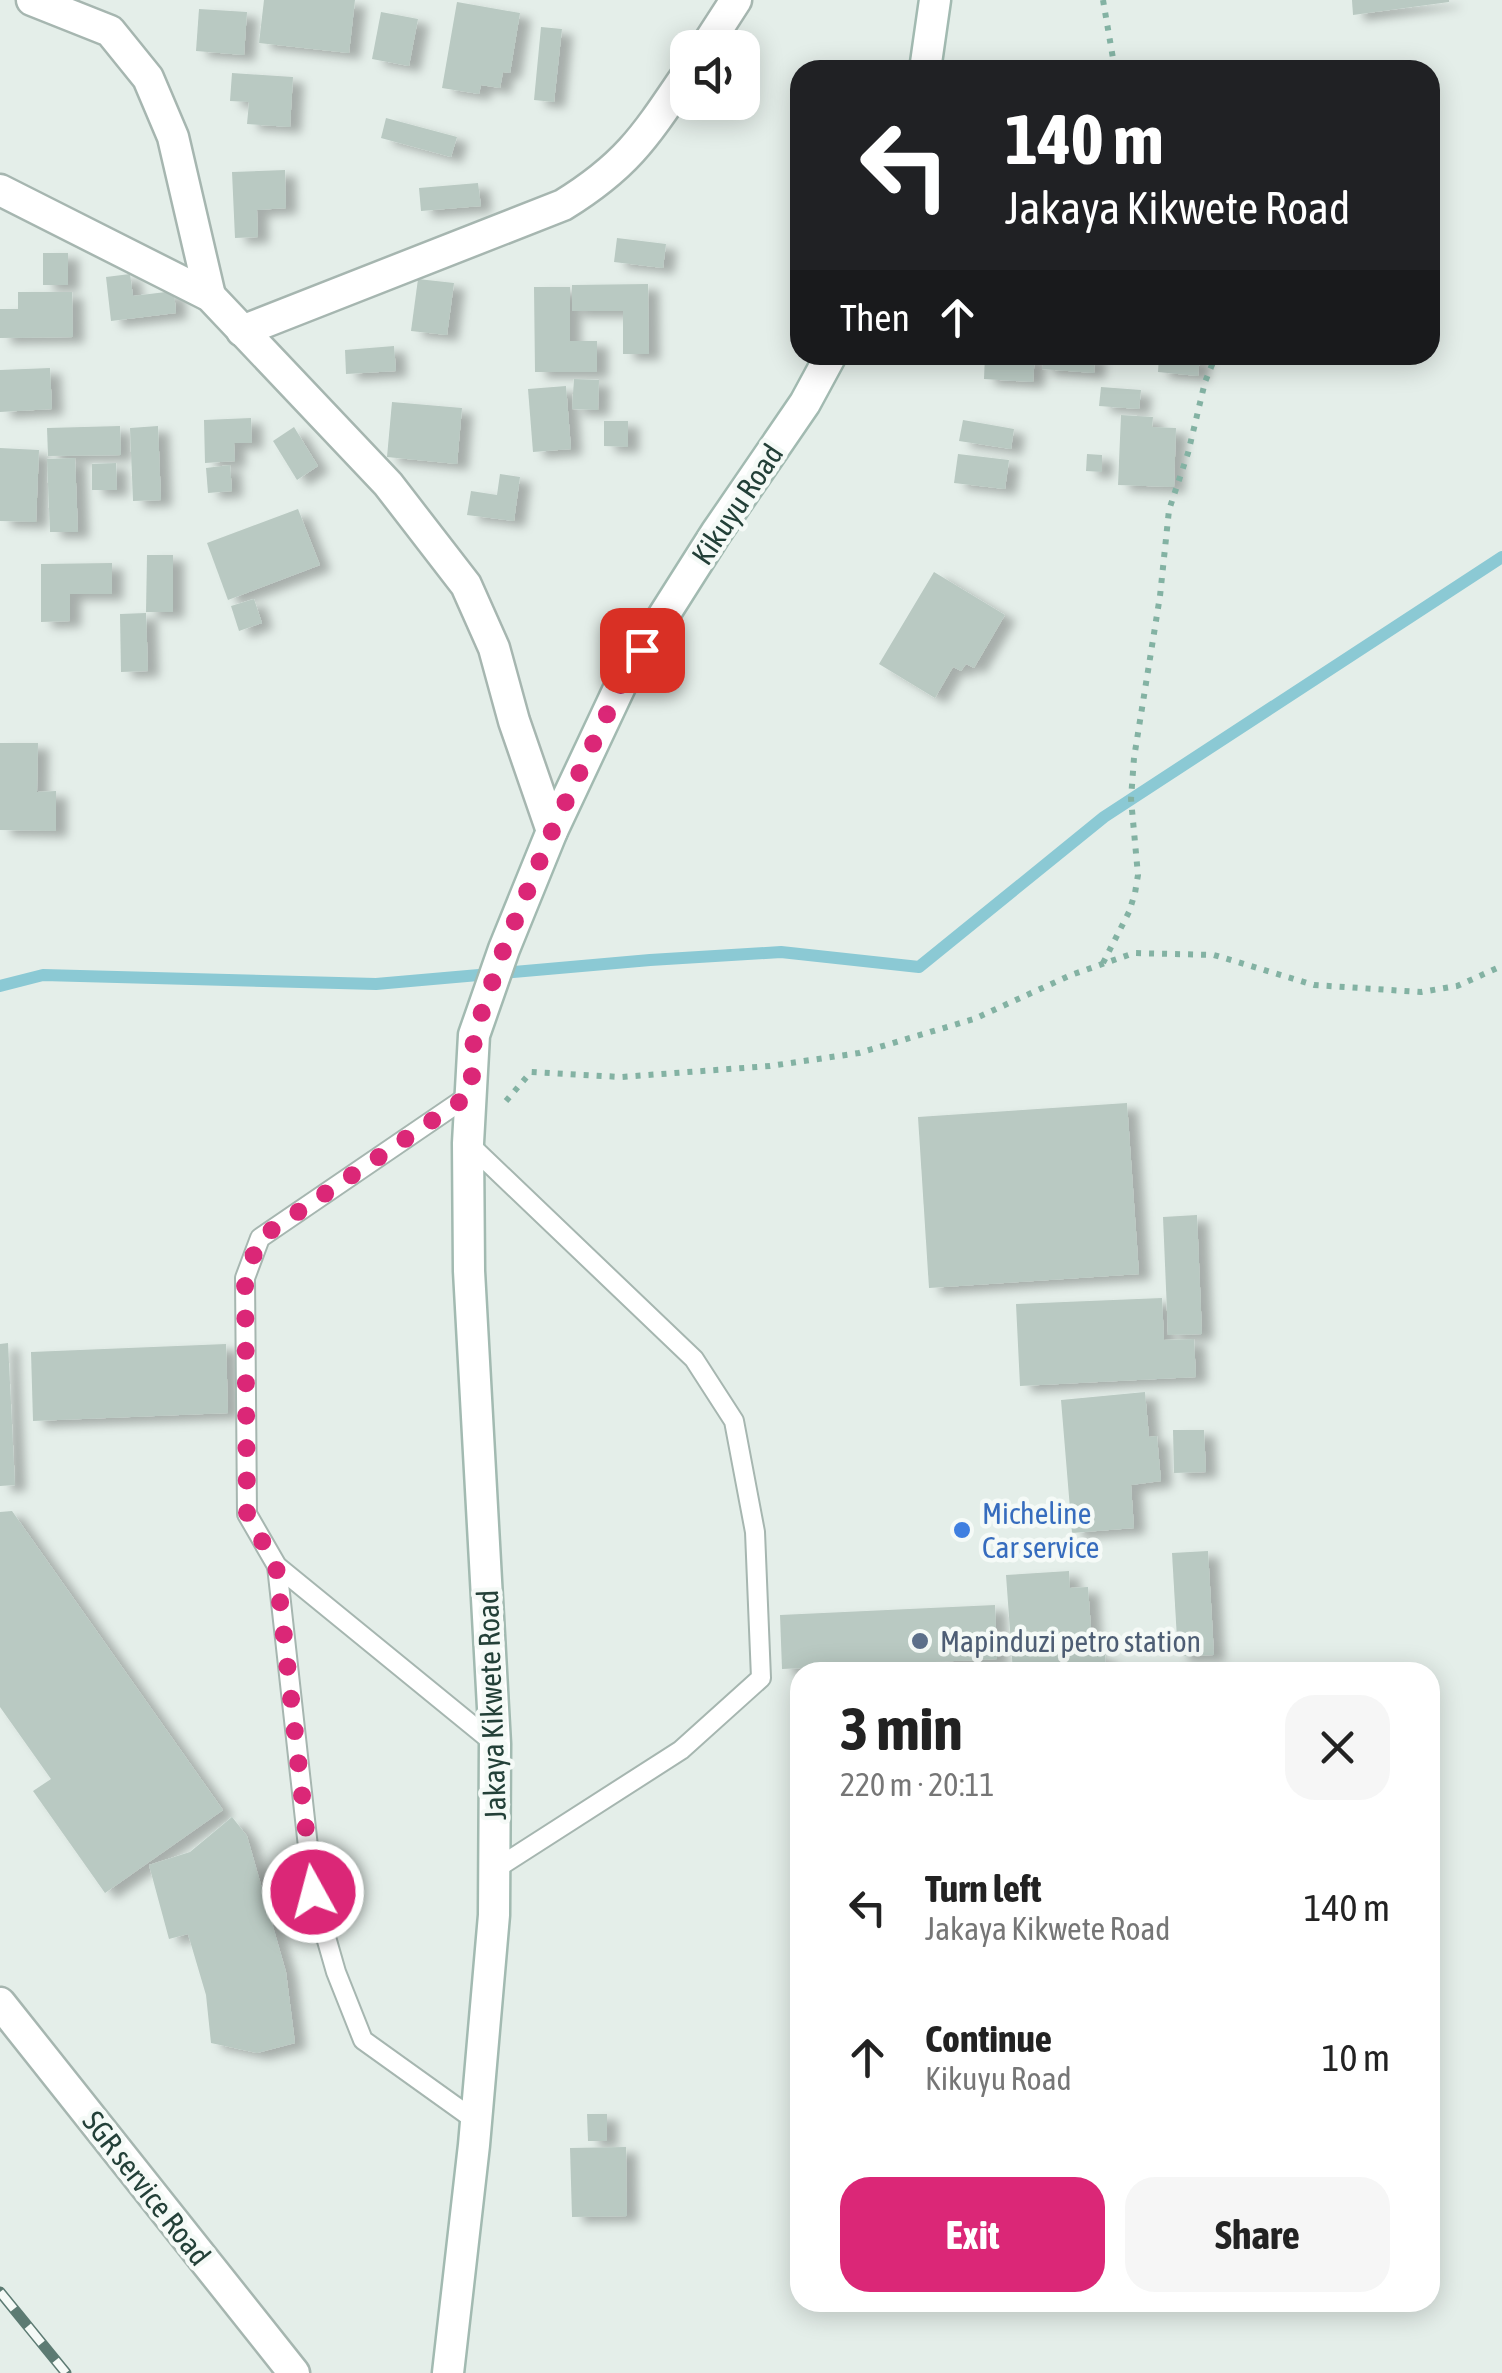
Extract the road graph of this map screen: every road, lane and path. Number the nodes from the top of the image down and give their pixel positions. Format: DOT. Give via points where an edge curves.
graph roads {
  1 [pos="32,0"];
  2 [pos="736,0"];
  3 [pos="935,0"];
  4 [pos="1102,0"];
  5 [pos="717,30"];
  6 [pos="926,60"];
  7 [pos="1113,60"];
  8 [pos="670,101"];
  9 [pos="0,190"];
  10 [pos="210,296"];
  11 [pos="242,331"];
  12 [pos="826,365"];
  13 [pos="1212,365"];
  14 [pos="552,831"];
  15 [pos="1102,964"];
  16 [pos="1502,966"];
  17 [pos="474,1035"];
  18 [pos="471,1094"];
  19 [pos="468,1143"];
  20 [pos="276,1566"];
  21 [pos="495,1744"];
  22 [pos="494,1870"];
  23 [pos="0,2003"];
  24 [pos="476,2121"];
  25 [pos="294,2373"];
  26 [pos="448,2373"];
  1 -- 10 [label="street" via="110,32 148,78 174,137"];
  2 -- 5 [label="street"];
  3 -- 6 [label="street"];
  4 -- 7 [label="path"];
  8 -- 11 [label="street" via="642,143 602,181 563,205"];
  9 -- 10 [label="street"];
  10 -- 11 [label="street"];
  11 -- 14 [label="street" via="388,484 466,585 494,648"];
  12 -- 14 [label="street, Kikuyu Road" via="624,678"];
  13 -- 15 [label="path" via="1169,510 1134,758 1135,892"];
  14 -- 17 [label="street, Kikuyu Road"];
  15 -- 16 [label="path" via="1134,953 1176,952 1253,964 1314,986 1422,992 1457,986"];
  15 -- 19 [label="path" via="974,1019 860,1054 621,1077 531,1072"];
  17 -- 18 [label="street, Jakaya Kikwete Road"];
  18 -- 19 [label="street, Jakaya Kikwete Road"];
  18 -- 20 [label="lane" via="260,1238 245,1278 247,1514"];
  19 -- 21 [label="street, Jakaya Kikwete Road"];
  19 -- 22 [label="lane" via="694,1359 734,1421 755,1532 761,1678 681,1750"];
  20 -- 21 [label="lane"];
  20 -- 24 [label="lane" via="313,1892 336,1972 363,2040"];
  21 -- 22 [label="street, Jakaya Kikwete Road"];
  22 -- 24 [label="street, Jakaya Kikwete Road"];
  23 -- 25 [label="street, SGR service Road"];
  24 -- 26 [label="street, Jakaya Kikwete Road"];
}
